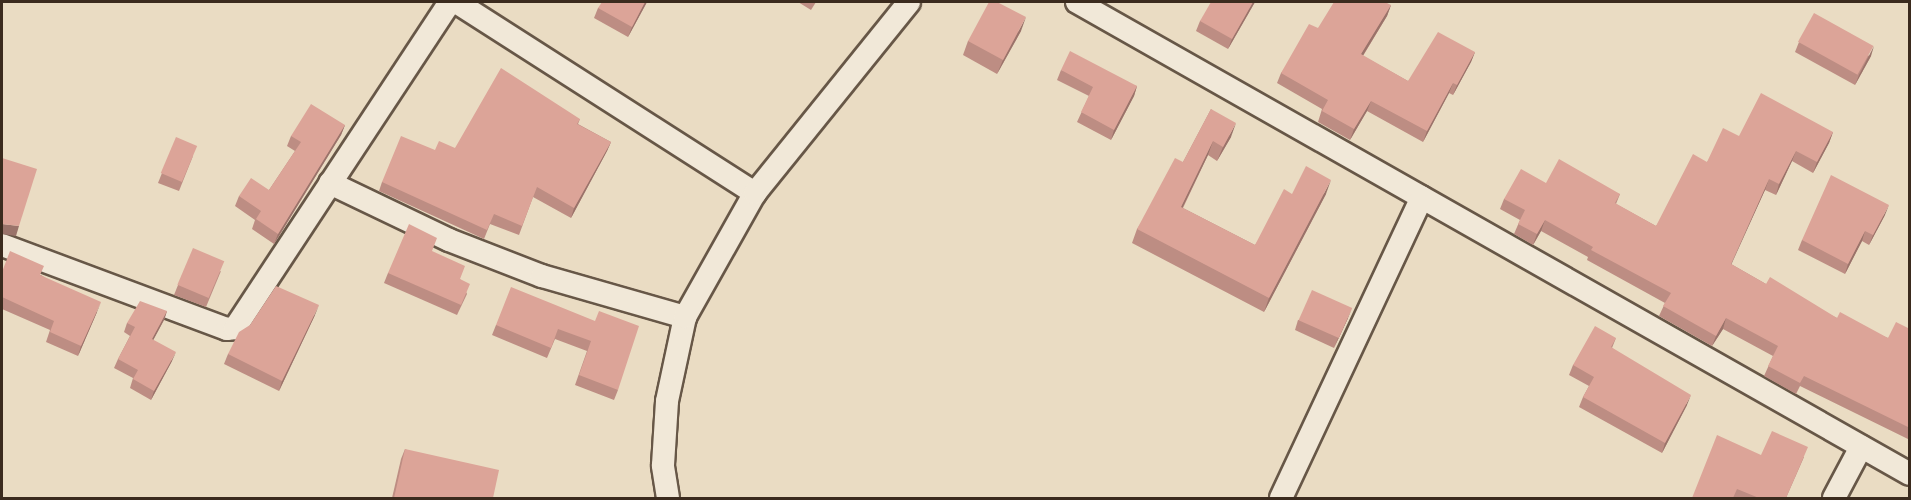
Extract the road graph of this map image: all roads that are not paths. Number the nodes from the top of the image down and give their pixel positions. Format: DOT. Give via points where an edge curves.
graph roads {
  1 [pos="450,2"];
  2 [pos="456,2"];
  3 [pos="909,2"];
  4 [pos="1077,2"];
  5 [pos="330,183"];
  6 [pos="755,193"];
  7 [pos="1422,197"];
  8 [pos="2,245"];
  9 [pos="685,317"];
  10 [pos="1861,447"];
  11 [pos="1910,474"];
  12 [pos="668,498"];
  13 [pos="1281,498"];
  14 [pos="1834,498"];
  1 -- 5 [label="street"];
  2 -- 6 [label="street"];
  3 -- 6 [label="street"];
  4 -- 7 [label="street"];
  5 -- 8 [label="street" via="235,328 227,329"];
  5 -- 9 [label="street" via="449,240 542,276"];
  6 -- 9 [label="street"];
  7 -- 10 [label="street"];
  7 -- 13 [label="street"];
  9 -- 12 [label="street" via="667,401 663,465"];
  10 -- 11 [label="street"];
  10 -- 14 [label="street"];
}
